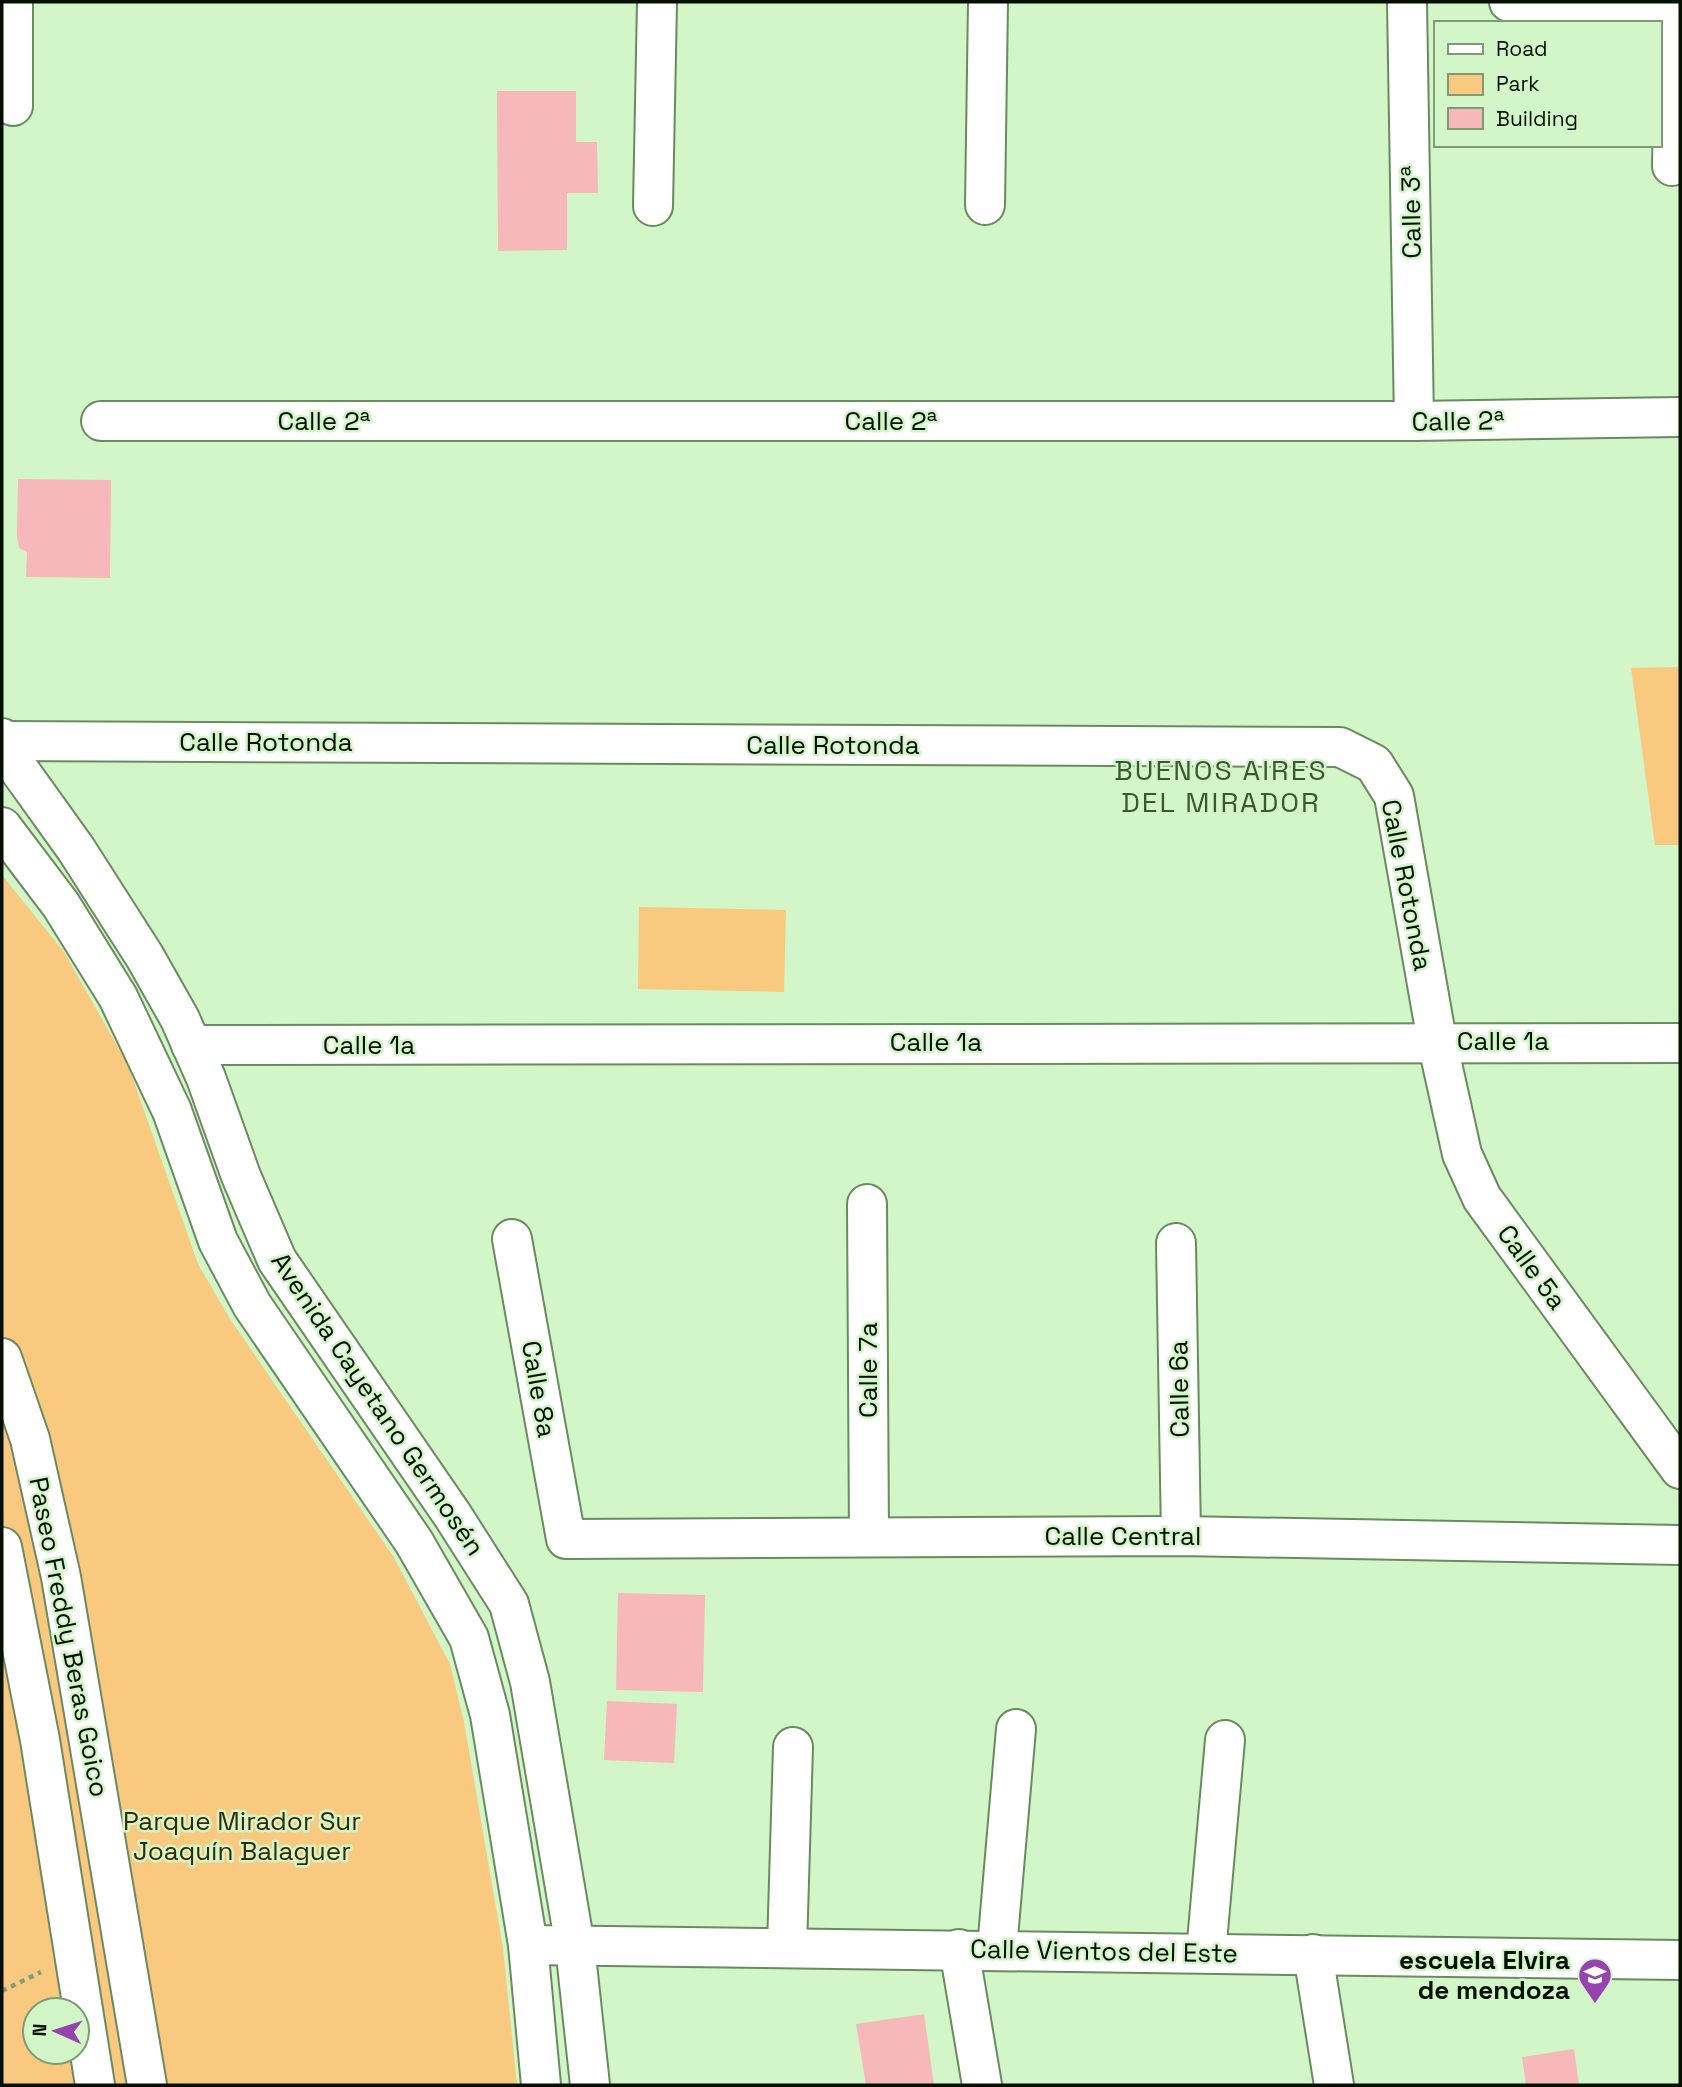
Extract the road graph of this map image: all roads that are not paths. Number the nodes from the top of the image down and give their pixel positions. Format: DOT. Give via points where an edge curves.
graph roads {
  1 [pos="13,2"];
  2 [pos="657,2"];
  3 [pos="988,2"];
  4 [pos="1408,2"];
  5 [pos="1509,2"];
  6 [pos="1677,3"];
  7 [pos="13,106"];
  8 [pos="1672,166"];
  9 [pos="985,205"];
  10 [pos="653,206"];
  11 [pos="1680,417"];
  12 [pos="101,421"];
  13 [pos="1415,421"];
  14 [pos="2,740"];
  15 [pos="2,827"];
  16 [pos="1437,1041"];
  17 [pos="1680,1042"];
  18 [pos="191,1045"];
  19 [pos="867,1205"];
  20 [pos="512,1239"];
  21 [pos="1176,1243"];
  22 [pos="2,1358"];
  23 [pos="1680,1469"];
  24 [pos="869,1536"];
  25 [pos="1181,1536"];
  26 [pos="566,1539"];
  27 [pos="1680,1545"];
  28 [pos="2,1547"];
  29 [pos="1016,1729"];
  30 [pos="1225,1740"];
  31 [pos="793,1747"];
  32 [pos="528,1945"];
  33 [pos="575,1945"];
  34 [pos="787,1948"];
  35 [pos="958,1949"];
  36 [pos="997,1949"];
  37 [pos="1206,1953"];
  38 [pos="1313,1954"];
  39 [pos="1680,1960"];
  40 [pos="95,2085"];
  41 [pos="147,2085"];
  42 [pos="541,2085"];
  43 [pos="590,2085"];
  44 [pos="982,2085"];
  45 [pos="1334,2085"];
  1 -- 7 [label="street"];
  2 -- 10 [label="street"];
  3 -- 9 [label="street"];
  4 -- 13 [label="street, Calle 3ª"];
  5 -- 6 [label="street"];
  6 -- 8 [label="street"];
  11 -- 13 [label="street, Calle 2ª"];
  12 -- 13 [label="street, Calle 2ª"];
  14 -- 16 [label="street, Calle Rotonda" via="1340,747 1374,764 1394,796"];
  14 -- 18 [label="street, Avenida Cayetano Germosén" via="145,957"];
  15 -- 32 [label="street, Avenida Cayetano Germosén" via="61,905 118,998 172,1111 218,1241 252,1305 414,1542 469,1638 490,1715"];
  16 -- 17 [label="street, Calle 1a"];
  16 -- 18 [label="street, Calle 1a"];
  16 -- 23 [label="street, Calle 5a" via="1462,1153 1482,1198"];
  18 -- 33 [label="street, Avenida Cayetano Germosén" via="277,1260 509,1604 530,1682"];
  19 -- 24 [label="street, Calle 7a"];
  20 -- 26 [label="street, Calle 8a"];
  21 -- 25 [label="street, Calle 6a"];
  22 -- 41 [label="street, Paseo Freddy Beras Goico" via="30,1439 61,1577"];
  24 -- 25 [label="street, Calle Central"];
  24 -- 26 [label="street, Calle Central"];
  25 -- 27 [label="street, Calle Central"];
  28 -- 40 [label="street, Paseo Freddy Beras Goico" via="40,1740"];
  29 -- 36 [label="street"];
  30 -- 37 [label="street"];
  31 -- 34 [label="street"];
  32 -- 33 [label="street, Calle Vientos del Este"];
  32 -- 42 [label="street, Avenida Cayetano Germosén"];
  33 -- 34 [label="street, Calle Vientos del Este"];
  33 -- 43 [label="street, Avenida Cayetano Germosén"];
  34 -- 35 [label="street, Calle Vientos del Este"];
  35 -- 36 [label="street, Calle Vientos del Este"];
  35 -- 44 [label="street"];
  36 -- 37 [label="street, Calle Vientos del Este"];
  37 -- 38 [label="street, Calle Vientos del Este"];
  38 -- 39 [label="street, Calle Vientos del Este"];
  38 -- 45 [label="street"];
}
